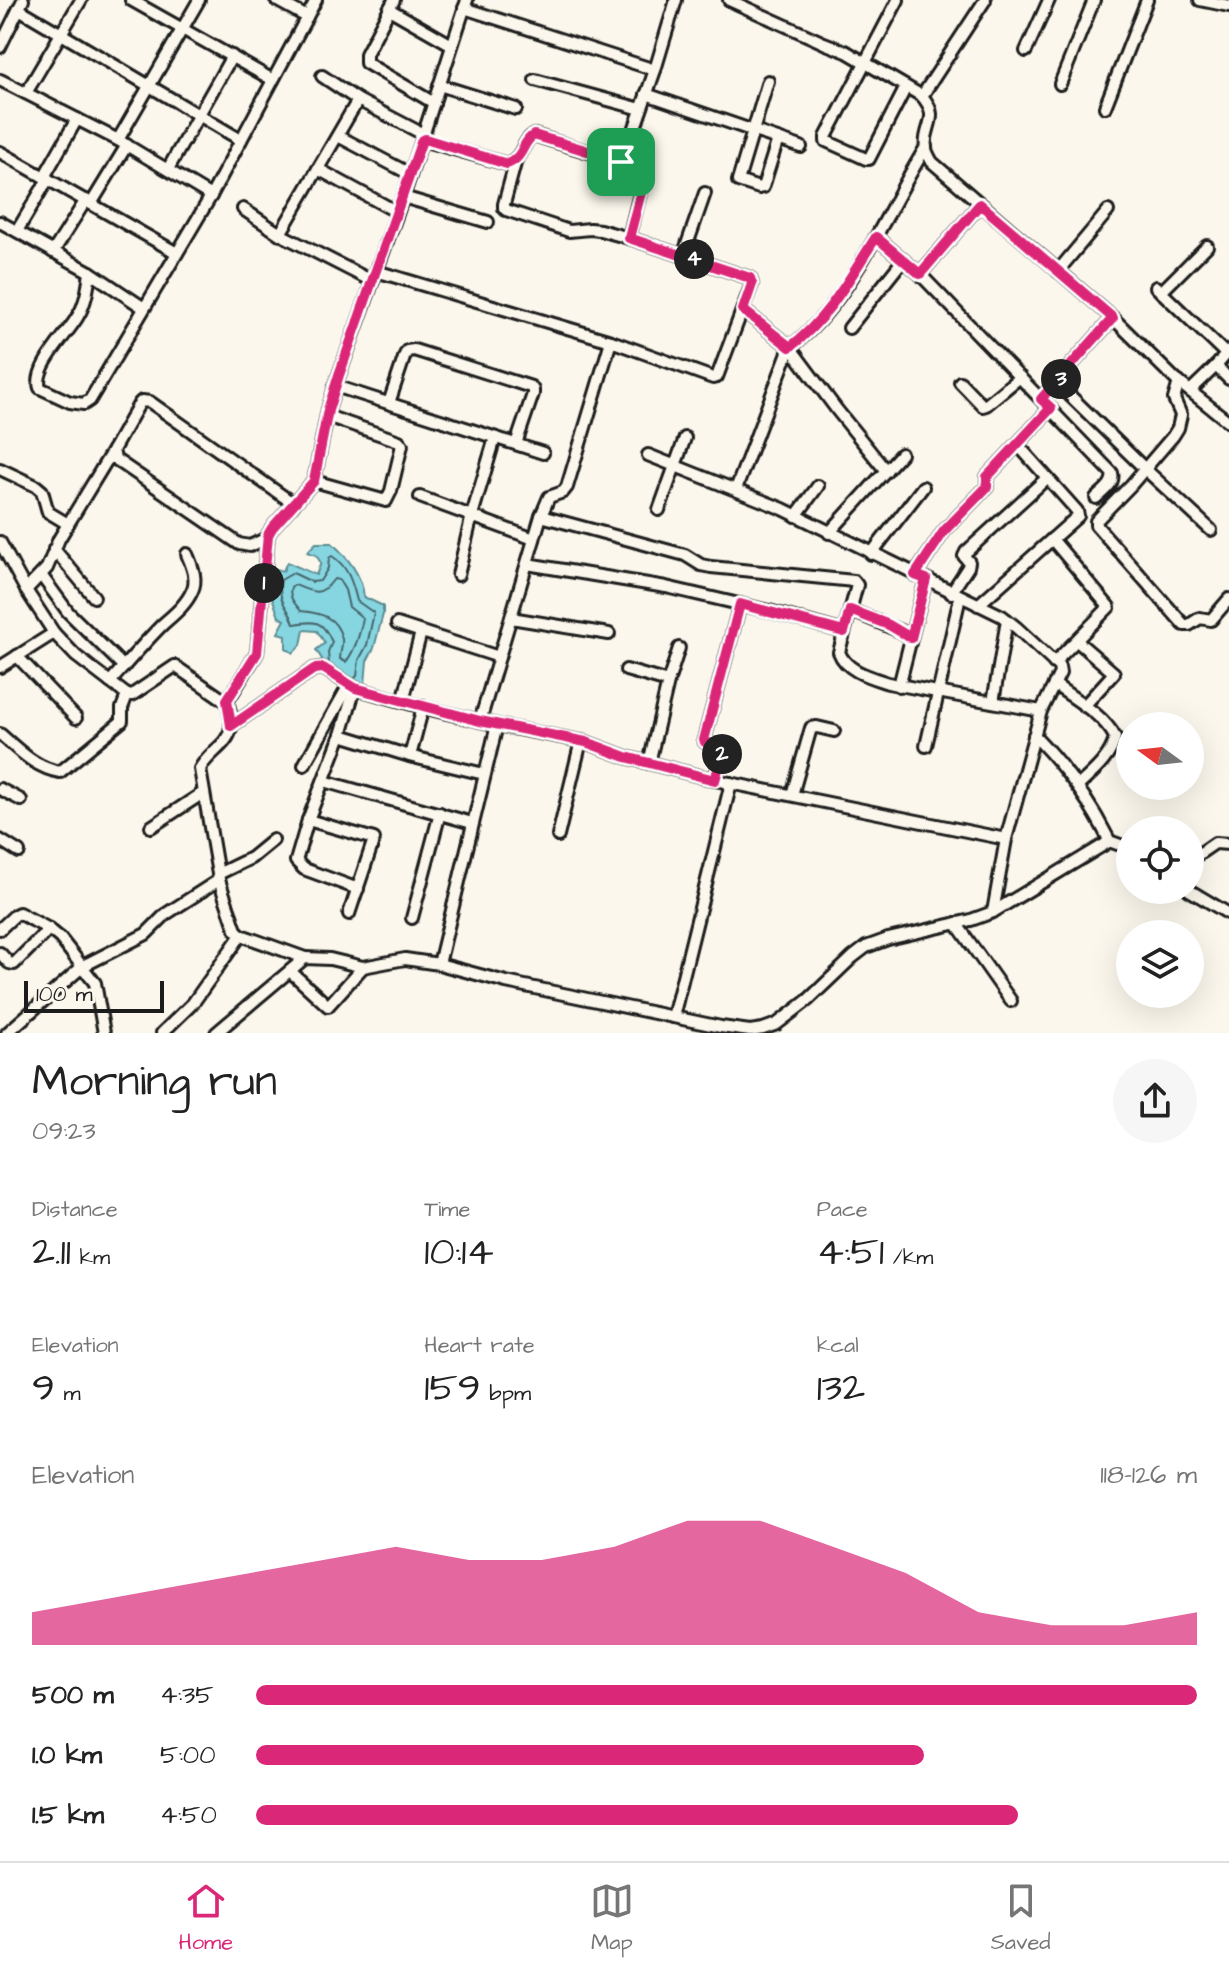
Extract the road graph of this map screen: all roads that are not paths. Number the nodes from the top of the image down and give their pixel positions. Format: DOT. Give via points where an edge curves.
graph roads {
  1 [pos="81,0"];
  2 [pos="131,0"];
  3 [pos="199,0"];
  4 [pos="276,0"];
  5 [pos="316,0"];
  6 [pos="676,0"];
  7 [pos="729,0"];
  8 [pos="898,0"];
  9 [pos="985,0"];
  10 [pos="1049,0"];
  11 [pos="1094,0"];
  12 [pos="1147,0"];
  13 [pos="1200,0"];
  14 [pos="466,4"];
  15 [pos="21,5"];
  16 [pos="392,5"];
  17 [pos="1229,6"];
  18 [pos="307,17"];
  19 [pos="181,28"];
  20 [pos="61,34"];
  21 [pos="452,45"];
  22 [pos="0,47"];
  23 [pos="1026,51"];
  24 [pos="232,56"];
  25 [pos="867,62"];
  26 [pos="655,70"];
  27 [pos="322,76"];
  28 [pos="0,80"];
  29 [pos="273,80"];
  30 [pos="535,80"];
  31 [pos="768,81"];
  32 [pos="1060,84"];
  33 [pos="439,85"];
  34 [pos="148,86"];
  35 [pos="906,87"];
  36 [pos="26,93"];
  37 [pos="646,94"];
  38 [pos="922,96"];
  39 [pos="358,100"];
  40 [pos="434,103"];
  41 [pos="1105,107"];
  42 [pos="516,109"];
  43 [pos="641,109"];
  44 [pos="198,115"];
  45 [pos="77,119"];
  46 [pos="753,131"];
  47 [pos="338,136"];
  48 [pos="423,136"];
  49 [pos="778,139"];
  50 [pos="241,140"];
  51 [pos="122,142"];
  52 [pos="801,147"];
  53 [pos="926,147"];
  54 [pos="1,155"];
  55 [pos="516,160"];
  56 [pos="621,162"];
  57 [pos="168,169"];
  58 [pos="318,169"];
  59 [pos="410,174"];
  60 [pos="46,178"];
  61 [pos="705,193"];
  62 [pos="211,196"];
  63 [pos="403,197"];
  64 [pos="88,202"];
  65 [pos="980,204"];
  66 [pos="243,209"];
  67 [pos="1108,211"];
  68 [pos="397,212"];
  69 [pos="0,222"];
  70 [pos="488,222"];
  71 [pos="17,231"];
  72 [pos="280,234"];
  73 [pos="876,237"];
  74 [pos="629,238"];
  75 [pos="1207,246"];
  76 [pos="53,252"];
  77 [pos="177,253"];
  78 [pos="683,256"];
  79 [pos="903,260"];
  80 [pos="1058,271"];
  81 [pos="90,272"];
  82 [pos="920,274"];
  83 [pos="374,276"];
  84 [pos="144,308"];
  85 [pos="743,310"];
  86 [pos="1113,318"];
  87 [pos="849,328"];
  88 [pos="611,341"];
  89 [pos="790,347"];
  90 [pos="1228,352"];
  91 [pos="1216,366"];
  92 [pos="1020,377"];
  93 [pos="1229,379"];
  94 [pos="960,382"];
  95 [pos="1179,382"];
  96 [pos="1057,383"];
  97 [pos="335,386"];
  98 [pos="1190,391"];
  99 [pos="1041,399"];
  100 [pos="389,403"];
  101 [pos="1051,408"];
  102 [pos="327,416"];
  103 [pos="1229,422"];
  104 [pos="495,438"];
  105 [pos="685,438"];
  106 [pos="516,444"];
  107 [pos="1018,445"];
  108 [pos="113,450"];
  109 [pos="543,453"];
  110 [pos="901,454"];
  111 [pos="648,455"];
  112 [pos="676,466"];
  113 [pos="0,469"];
  114 [pos="1145,469"];
  115 [pos="886,471"];
  116 [pos="1047,478"];
  117 [pos="314,481"];
  118 [pos="818,486"];
  119 [pos="923,487"];
  120 [pos="736,489"];
  121 [pos="420,497"];
  122 [pos="1096,498"];
  123 [pos="294,504"];
  124 [pos="659,510"];
  125 [pos="472,515"];
  126 [pos="541,516"];
  127 [pos="796,516"];
  128 [pos="68,524"];
  129 [pos="1211,530"];
  130 [pos="829,533"];
  131 [pos="267,538"];
  132 [pos="534,539"];
  133 [pos="1052,539"];
  134 [pos="0,542"];
  135 [pos="54,549"];
  136 [pos="187,554"];
  137 [pos="871,554"];
  138 [pos="527,564"];
  139 [pos="41,575"];
  140 [pos="458,575"];
  141 [pos="915,575"];
  142 [pos="926,579"];
  143 [pos="26,590"];
  144 [pos="956,595"];
  145 [pos="94,597"];
  146 [pos="1229,599"];
  147 [pos="740,604"];
  148 [pos="978,605"];
  149 [pos="850,610"];
  150 [pos="511,618"];
  151 [pos="1007,620"];
  152 [pos="397,624"];
  153 [pos="421,632"];
  154 [pos="844,632"];
  155 [pos="54,633"];
  156 [pos="609,634"];
  157 [pos="911,638"];
  158 [pos="1077,641"];
  159 [pos="679,648"];
  160 [pos="17,656"];
  161 [pos="499,657"];
  162 [pos="1054,663"];
  163 [pos="0,667"];
  164 [pos="124,667"];
  165 [pos="626,670"];
  166 [pos="110,682"];
  167 [pos="668,682"];
  168 [pos="1054,684"];
  169 [pos="352,686"];
  170 [pos="899,686"];
  171 [pos="940,693"];
  172 [pos="127,695"];
  173 [pos="227,700"];
  174 [pos="403,701"];
  175 [pos="993,702"];
  176 [pos="1084,706"];
  177 [pos="423,707"];
  178 [pos="1041,711"];
  179 [pos="76,718"];
  180 [pos="480,721"];
  181 [pos="497,725"];
  182 [pos="231,726"];
  183 [pos="834,731"];
  184 [pos="0,734"];
  185 [pos="341,735"];
  186 [pos="1034,735"];
  187 [pos="581,741"];
  188 [pos="926,746"];
  189 [pos="410,756"];
  190 [pos="649,763"];
  191 [pos="304,765"];
  192 [pos="484,774"];
  193 [pos="715,780"];
  194 [pos="324,781"];
  195 [pos="731,783"];
  196 [pos="1078,786"];
  197 [pos="0,789"];
  198 [pos="203,793"];
  199 [pos="792,795"];
  200 [pos="21,800"];
  201 [pos="440,813"];
  202 [pos="308,820"];
  203 [pos="472,823"];
  204 [pos="151,827"];
  205 [pos="558,836"];
  206 [pos="1006,839"];
  207 [pos="0,840"];
  208 [pos="273,840"];
  209 [pos="1109,841"];
  210 [pos="1116,844"];
  211 [pos="1229,844"];
  212 [pos="1204,850"];
  213 [pos="19,852"];
  214 [pos="218,877"];
  215 [pos="358,889"];
  216 [pos="1204,899"];
  217 [pos="993,912"];
  218 [pos="349,914"];
  219 [pos="1229,914"];
  220 [pos="412,918"];
  221 [pos="956,923"];
  222 [pos="0,929"];
  223 [pos="49,929"];
  224 [pos="241,935"];
  225 [pos="0,953"];
  226 [pos="305,958"];
  227 [pos="439,964"];
  228 [pos="83,966"];
  229 [pos="363,967"];
  230 [pos="290,971"];
  231 [pos="1011,1001"];
  232 [pos="673,1017"];
  233 [pos="0,1024"];
  234 [pos="8,1033"];
  235 [pos="104,1033"];
  236 [pos="162,1033"];
  237 [pos="216,1033"];
  1 -- 20 [label="street"];
  2 -- 19 [label="street"];
  3 -- 19 [label="street"];
  4 -- 18 [label="street"];
  5 -- 18 [label="street"];
  6 -- 26 [label="street"];
  7 -- 25 [label="street"];
  8 -- 25 [label="street"];
  9 -- 38 [label="street"];
  10 -- 23 [label="street"];
  11 -- 32 [label="street"];
  12 -- 41 [label="street"];
  13 -- 17 [label="street"];
  14 -- 21 [label="street"];
  14 -- 26 [label="street"];
  15 -- 20 [label="street"];
  15 -- 22 [label="street"];
  16 -- 21 [label="street"];
  16 -- 40 [label="street" via="366,63"];
  18 -- 29 [label="street"];
  19 -- 24 [label="street"];
  19 -- 34 [label="street"];
  20 -- 34 [label="street"];
  20 -- 36 [label="street"];
  21 -- 33 [label="street"];
  24 -- 29 [label="street"];
  24 -- 44 [label="street"];
  25 -- 35 [label="street"];
  25 -- 35 [label="street" via="827,142 869,159"];
  26 -- 37 [label="street"];
  27 -- 39 [label="street"];
  28 -- 36 [label="street"];
  29 -- 50 [label="street"];
  30 -- 43 [label="street"];
  31 -- 46 [label="street"];
  33 -- 40 [label="street"];
  33 -- 42 [label="street"];
  34 -- 44 [label="street"];
  34 -- 51 [label="street"];
  35 -- 38 [label="street"];
  36 -- 45 [label="street"];
  37 -- 43 [label="street"];
  37 -- 46 [label="street"];
  38 -- 53 [label="street" via="932,115"];
  39 -- 47 [label="street"];
  39 -- 48 [label="street"];
  40 -- 48 [label="street"];
  43 -- 56 [label="street"];
  44 -- 50 [label="street"];
  44 -- 57 [label="street"];
  45 -- 51 [label="street"];
  45 -- 60 [label="street"];
  46 -- 49 [label="street"];
  46 -- 49 [label="street" via="740,182 763,187"];
  47 -- 58 [label="street"];
  47 -- 59 [label="street"];
  48 -- 55 [label="street" via="503,164"];
  48 -- 59 [label="street"];
  49 -- 52 [label="street"];
  50 -- 62 [label="street"];
  51 -- 57 [label="street"];
  51 -- 64 [label="street"];
  53 -- 65 [label="street" via="932,162"];
  53 -- 73 [label="street"];
  54 -- 60 [label="street"];
  55 -- 56 [label="street" via="534,135"];
  55 -- 74 [label="street" via="506,210 569,231 590,229"];
  56 -- 74 [label="street" via="643,181"];
  57 -- 62 [label="street"];
  58 -- 68 [label="street"];
  58 -- 72 [label="street"];
  59 -- 63 [label="street"];
  60 -- 64 [label="street"];
  60 -- 71 [label="street"];
  61 -- 78 [label="street"];
  62 -- 77 [label="street"];
  63 -- 68 [label="street"];
  63 -- 70 [label="street"];
  64 -- 76 [label="street"];
  64 -- 77 [label="street"];
  65 -- 80 [label="street"];
  65 -- 82 [label="street"];
  66 -- 72 [label="street"];
  67 -- 80 [label="street"];
  68 -- 83 [label="street"];
  69 -- 71 [label="street"];
  71 -- 76 [label="street"];
  72 -- 83 [label="street"];
  73 -- 79 [label="street"];
  73 -- 89 [label="street" via="830,307"];
  74 -- 78 [label="street"];
  75 -- 90 [label="street" via="1159,289"];
  76 -- 81 [label="street"];
  77 -- 84 [label="street"];
  78 -- 85 [label="street" via="750,278"];
  79 -- 82 [label="street"];
  79 -- 87 [label="street"];
  80 -- 86 [label="street"];
  81 -- 84 [label="street"];
  81 -- 84 [label="street" via="82,308 40,374 40,388 70,402 90,400"];
  82 -- 92 [label="street"];
  83 -- 88 [label="street"];
  83 -- 97 [label="street"];
  85 -- 88 [label="street" via="713,378"];
  85 -- 89 [label="street"];
  86 -- 95 [label="street"];
  86 -- 96 [label="street"];
  88 -- 126 [label="street" via="567,487 549,497"];
  89 -- 115 [label="street"];
  89 -- 120 [label="street"];
  90 -- 91 [label="street"];
  91 -- 93 [label="street"];
  91 -- 98 [label="street"];
  92 -- 94 [label="street" via="983,406"];
  92 -- 99 [label="street"];
  95 -- 98 [label="street"];
  95 -- 114 [label="street" via="1174,399 1181,415 1178,428"];
  96 -- 99 [label="street"];
  96 -- 114 [label="street"];
  97 -- 100 [label="street"];
  97 -- 102 [label="street"];
  98 -- 103 [label="street"];
  99 -- 101 [label="street"];
  100 -- 104 [label="street"];
  100 -- 106 [label="street" via="405,355 414,350 531,387"];
  101 -- 107 [label="street"];
  101 -- 122 [label="street" via="1114,475"];
  102 -- 117 [label="street"];
  102 -- 117 [label="street" via="402,445 386,501"];
  104 -- 106 [label="street"];
  104 -- 125 [label="street"];
  105 -- 112 [label="street"];
  106 -- 109 [label="street"];
  107 -- 116 [label="street"];
  107 -- 141 [label="street" via="944,531"];
  108 -- 123 [label="street" via="139,404 150,402"];
  108 -- 128 [label="street"];
  108 -- 131 [label="street" via="115,459 239,544 250,546"];
  110 -- 115 [label="street"];
  111 -- 112 [label="street"];
  112 -- 120 [label="street"];
  112 -- 124 [label="street"];
  113 -- 128 [label="street" via="36,486 48,512"];
  114 -- 129 [label="street"];
  114 -- 146 [label="street" via="1096,525 1184,625 1211,620"];
  115 -- 130 [label="street"];
  116 -- 133 [label="street" via="1078,513"];
  116 -- 144 [label="street" via="966,552 969,564"];
  117 -- 123 [label="street"];
  118 -- 127 [label="street"];
  119 -- 137 [label="street"];
  120 -- 127 [label="street"];
  121 -- 125 [label="street"];
  123 -- 131 [label="street"];
  125 -- 132 [label="street"];
  125 -- 140 [label="street"];
  126 -- 132 [label="street"];
  126 -- 149 [label="street" via="685,555 701,565 854,581"];
  127 -- 130 [label="street"];
  128 -- 135 [label="street"];
  130 -- 137 [label="street"];
  131 -- 173 [label="street" via="257,653"];
  132 -- 138 [label="street"];
  133 -- 148 [label="street"];
  133 -- 158 [label="street" via="1109,607"];
  134 -- 143 [label="street"];
  135 -- 139 [label="street"];
  135 -- 145 [label="street"];
  136 -- 164 [label="street" via="194,569 193,591"];
  137 -- 141 [label="street"];
  138 -- 147 [label="street"];
  138 -- 150 [label="street"];
  139 -- 143 [label="street"];
  139 -- 164 [label="street" via="68,612"];
  141 -- 142 [label="street"];
  142 -- 144 [label="street"];
  142 -- 157 [label="street"];
  143 -- 155 [label="street"];
  144 -- 148 [label="street"];
  144 -- 171 [label="street"];
  147 -- 154 [label="street"];
  147 -- 193 [label="street" via="704,740 724,749"];
  148 -- 151 [label="street"];
  149 -- 154 [label="street"];
  149 -- 157 [label="street"];
  150 -- 156 [label="street"];
  150 -- 161 [label="street"];
  151 -- 162 [label="street"];
  151 -- 175 [label="street"];
  152 -- 153 [label="street"];
  153 -- 161 [label="street"];
  153 -- 174 [label="street"];
  154 -- 170 [label="street" via="839,652 848,666"];
  155 -- 160 [label="street"];
  155 -- 166 [label="street"];
  157 -- 170 [label="street"];
  158 -- 162 [label="street"];
  158 -- 176 [label="street" via="1114,673"];
  159 -- 167 [label="street"];
  160 -- 163 [label="street"];
  160 -- 179 [label="street"];
  161 -- 180 [label="street"];
  162 -- 168 [label="street" via="1061,670"];
  164 -- 166 [label="street"];
  165 -- 167 [label="street"];
  166 -- 172 [label="street"];
  167 -- 190 [label="street"];
  168 -- 176 [label="street"];
  168 -- 178 [label="street"];
  169 -- 174 [label="street"];
  169 -- 182 [label="street" via="318,668"];
  169 -- 185 [label="street"];
  169 -- 191 [label="street"];
  170 -- 171 [label="street"];
  171 -- 175 [label="street"];
  171 -- 188 [label="street"];
  172 -- 173 [label="street" via="175,666"];
  172 -- 184 [label="street" via="122,721 60,772 36,764"];
  173 -- 182 [label="street"];
  174 -- 177 [label="street"];
  175 -- 178 [label="street"];
  176 -- 196 [label="street" via="1115,737 1113,747"];
  177 -- 180 [label="street"];
  177 -- 189 [label="street"];
  178 -- 186 [label="street"];
  180 -- 181 [label="street"];
  181 -- 187 [label="street"];
  181 -- 192 [label="street"];
  182 -- 198 [label="street" via="200,769"];
  183 -- 199 [label="street" via="811,728"];
  185 -- 189 [label="street"];
  185 -- 194 [label="street"];
  186 -- 196 [label="street"];
  186 -- 206 [label="street"];
  187 -- 190 [label="street"];
  187 -- 205 [label="street"];
  189 -- 192 [label="street"];
  190 -- 193 [label="street"];
  192 -- 203 [label="street"];
  193 -- 195 [label="street"];
  194 -- 201 [label="street"];
  194 -- 202 [label="street"];
  195 -- 199 [label="street"];
  195 -- 232 [label="street"];
  196 -- 209 [label="street"];
  197 -- 200 [label="street"];
  198 -- 204 [label="street"];
  198 -- 214 [label="street"];
  199 -- 206 [label="street"];
  201 -- 203 [label="street"];
  201 -- 220 [label="street"];
  202 -- 215 [label="street" via="297,863"];
  202 -- 215 [label="street" via="374,839"];
  203 -- 227 [label="street"];
  206 -- 217 [label="street"];
  207 -- 213 [label="street"];
  208 -- 214 [label="street"];
  209 -- 210 [label="street"];
  209 -- 217 [label="street"];
  211 -- 212 [label="street" via="1215,843"];
  214 -- 224 [label="street"];
  214 -- 228 [label="street" via="146,934"];
  215 -- 218 [label="street"];
  216 -- 219 [label="street"];
  217 -- 221 [label="street"];
  221 -- 231 [label="street"];
  221 -- 232 [label="street" via="866,947 808,1000 763,1029"];
  222 -- 223 [label="street" via="19,913"];
  223 -- 225 [label="street" via="14,964"];
  223 -- 228 [label="street"];
  224 -- 226 [label="street"];
  224 -- 236 [label="street" via="193,1003"];
  226 -- 229 [label="street"];
  226 -- 230 [label="street"];
  227 -- 229 [label="street" via="405,959"];
  227 -- 232 [label="street"];
  228 -- 234 [label="street"];
  228 -- 235 [label="street" via="97,988"];
  229 -- 230 [label="street" via="328,1006"];
  230 -- 237 [label="street"];
  233 -- 234 [label="street"];
}
